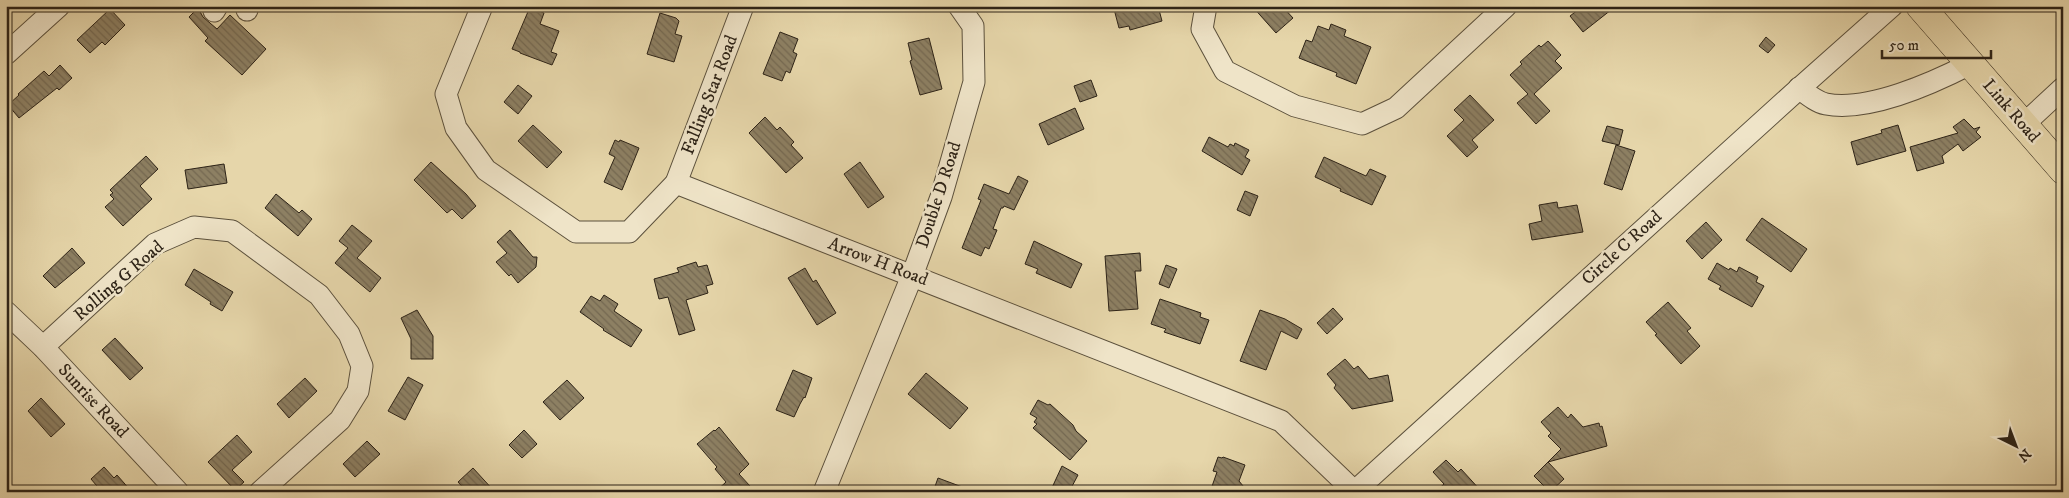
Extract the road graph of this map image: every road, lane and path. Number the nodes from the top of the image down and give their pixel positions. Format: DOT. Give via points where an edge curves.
graph roads {
  1 [pos="59,6"];
  2 [pos="482,6"];
  3 [pos="743,6"];
  4 [pos="959,6"];
  5 [pos="1206,6"];
  6 [pos="1506,6"];
  7 [pos="1892,6"];
  8 [pos="1920,6"];
  9 [pos="6,54"];
  10 [pos="1970,64"];
  11 [pos="1799,88"];
  12 [pos="2063,88"];
  13 [pos="2023,125"];
  14 [pos="2063,170"];
  15 [pos="676,183"];
  16 [pos="912,276"];
  17 [pos="6,312"];
  18 [pos="43,347"];
  19 [pos="178,492"];
  20 [pos="260,492"];
  21 [pos="824,492"];
  22 [pos="1354,492"];
  1 -- 9 [label="street"];
  2 -- 15 [label="street" via="446,94 456,128 486,170 576,232 629,232"];
  3 -- 15 [label="street, Falling Star Road"];
  4 -- 16 [label="street, Double D Road" via="973,26 974,82 941,197"];
  5 -- 6 [label="street" via="1202,29 1225,71 1295,106 1362,124 1396,108"];
  7 -- 11 [label="street, Circle C Road"];
  8 -- 10 [label="main road, Link Road"];
  10 -- 11 [label="street" via="1935,82 1869,101 1840,105 1824,103"];
  10 -- 13 [label="main road, Link Road"];
  11 -- 22 [label="street, Circle C Road"];
  12 -- 13 [label="street"];
  13 -- 14 [label="main road, Link Road"];
  15 -- 16 [label="street, Arrow H Road"];
  16 -- 21 [label="street, Double D Road"];
  16 -- 22 [label="street, Arrow H Road" via="1281,421"];
  17 -- 18 [label="street, Sunrise Road"];
  18 -- 19 [label="street, Sunrise Road"];
  18 -- 20 [label="street, Rolling G Road" via="155,244 194,227 232,231 319,295 349,334 362,366 358,391 340,420"];
}
